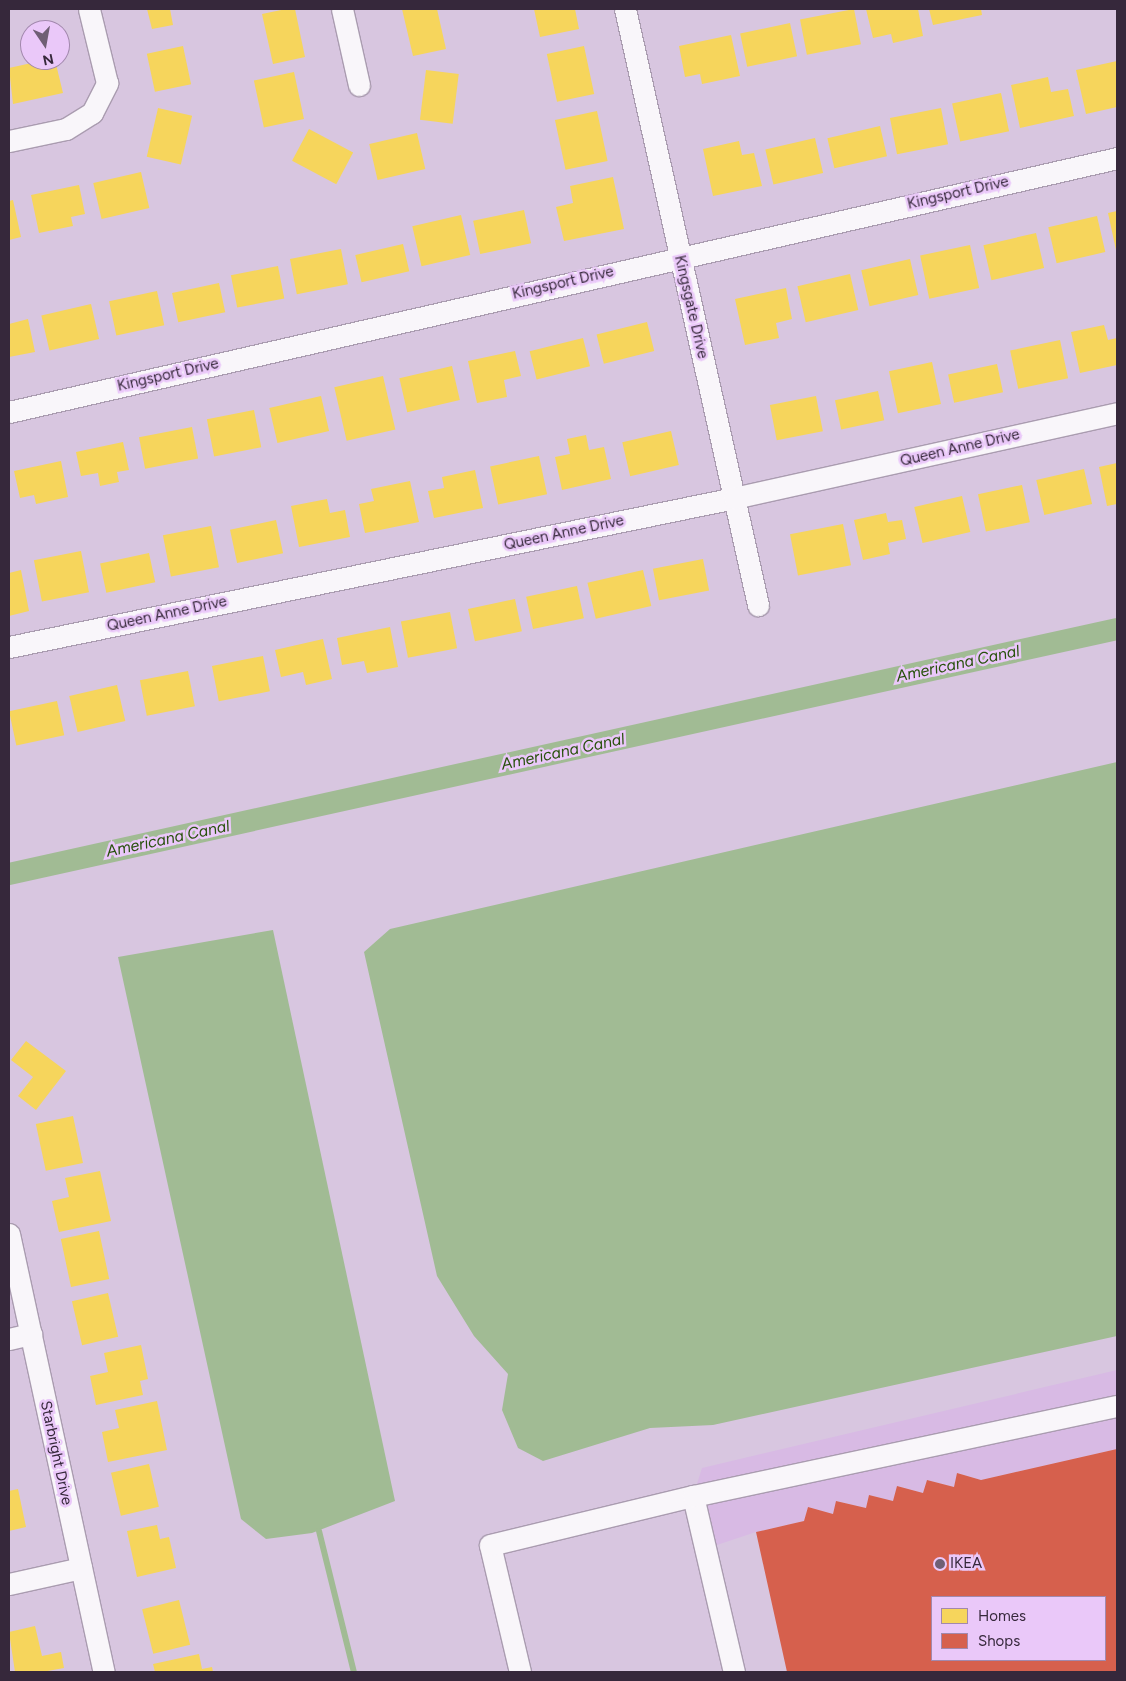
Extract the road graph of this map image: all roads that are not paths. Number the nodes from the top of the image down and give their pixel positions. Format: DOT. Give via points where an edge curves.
graph roads {
  1 [pos="89,9"];
  2 [pos="342,9"];
  3 [pos="625,9"];
  4 [pos="359,85"];
  5 [pos="9,141"];
  6 [pos="1117,158"];
  7 [pos="680,256"];
  8 [pos="9,412"];
  9 [pos="1117,412"];
  10 [pos="734,498"];
  11 [pos="758,604"];
  12 [pos="9,646"];
  13 [pos="9,1234"];
  14 [pos="30,1334"];
  15 [pos="9,1339"];
  16 [pos="1117,1406"];
  17 [pos="693,1496"];
  18 [pos="81,1568"];
  19 [pos="9,1584"];
  20 [pos="104,1672"];
  21 [pos="520,1672"];
  22 [pos="734,1672"];
  1 -- 5 [label="street" via="107,83 92,112 66,129"];
  2 -- 4 [label="street"];
  3 -- 7 [label="street, Kingsgate Drive"];
  6 -- 7 [label="street, Kingsport Drive"];
  7 -- 8 [label="street, Kingsport Drive"];
  7 -- 10 [label="street, Kingsgate Drive"];
  9 -- 10 [label="street, Queen Anne Drive"];
  10 -- 11 [label="street, Kingsgate Drive"];
  10 -- 12 [label="street, Queen Anne Drive"];
  13 -- 14 [label="street, Starbright Drive"];
  14 -- 15 [label="street"];
  14 -- 18 [label="street, Starbright Drive"];
  16 -- 17 [label="street"];
  17 -- 21 [label="street" via="490,1545"];
  17 -- 22 [label="street"];
  18 -- 19 [label="street"];
  18 -- 20 [label="street, Starbright Drive"];
}
